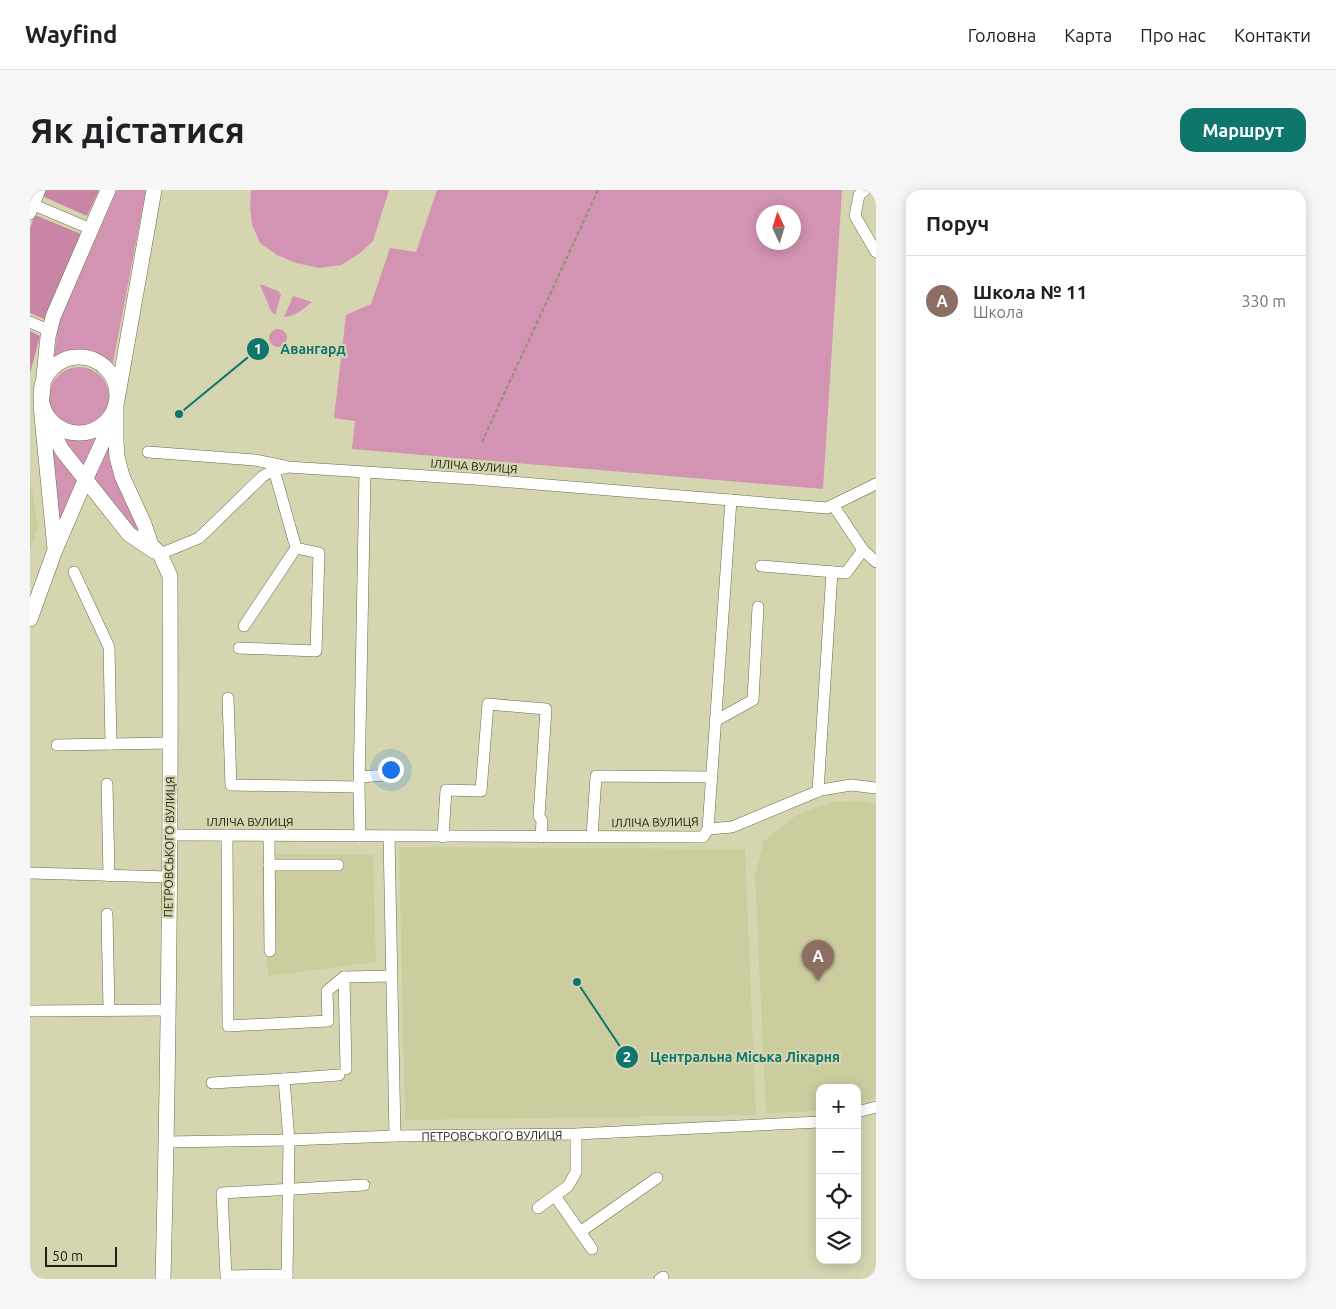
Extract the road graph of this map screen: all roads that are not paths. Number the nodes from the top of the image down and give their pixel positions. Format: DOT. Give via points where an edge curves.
graph roads {
  1 [pos="40,190"];
  2 [pos="108,190"];
  3 [pos="154,190"];
  4 [pos="865,190"];
  5 [pos="32,209"];
  6 [pos="91,228"];
  7 [pos="876,252"];
  8 [pos="30,322"];
  9 [pos="50,331"];
  10 [pos="41,394"];
  11 [pos="116,404"];
  12 [pos="148,452"];
  13 [pos="288,467"];
  14 [pos="274,470"];
  15 [pos="365,473"];
  16 [pos="86,478"];
  17 [pos="876,484"];
  18 [pos="731,500"];
  19 [pos="833,505"];
  20 [pos="296,548"];
  21 [pos="55,550"];
  22 [pos="863,550"];
  23 [pos="160,554"];
  24 [pos="876,562"];
  25 [pos="761,566"];
  26 [pos="74,572"];
  27 [pos="832,572"];
  28 [pos="758,608"];
  29 [pos="30,619"];
  30 [pos="244,626"];
  31 [pos="240,648"];
  32 [pos="228,698"];
  33 [pos="715,721"];
  34 [pos="170,743"];
  35 [pos="111,744"];
  36 [pos="58,745"];
  37 [pos="397,774"];
  38 [pos="711,778"];
  39 [pos="360,782"];
  40 [pos="107,784"];
  41 [pos="876,788"];
  42 [pos="818,791"];
  43 [pos="708,829"];
  44 [pos="170,835"];
  45 [pos="227,835"];
  46 [pos="269,835"];
  47 [pos="360,836"];
  48 [pos="389,836"];
  49 [pos="443,837"];
  50 [pos="541,837"];
  51 [pos="592,837"];
  52 [pos="269,864"];
  53 [pos="338,865"];
  54 [pos="30,873"];
  55 [pos="109,876"];
  56 [pos="169,877"];
  57 [pos="107,914"];
  58 [pos="270,951"];
  59 [pos="392,976"];
  60 [pos="344,977"];
  61 [pos="109,1010"];
  62 [pos="168,1010"];
  63 [pos="30,1011"];
  64 [pos="284,1078"];
  65 [pos="212,1084"];
  66 [pos="876,1108"];
  67 [pos="861,1111"];
  68 [pos="816,1122"];
  69 [pos="576,1134"];
  70 [pos="395,1136"];
  71 [pos="289,1140"];
  72 [pos="167,1142"];
  73 [pos="658,1178"];
  74 [pos="364,1185"];
  75 [pos="288,1188"];
  76 [pos="555,1196"];
  77 [pos="538,1208"];
  78 [pos="580,1232"];
  79 [pos="592,1248"];
  80 [pos="287,1277"];
  81 [pos="163,1279"];
  1 -- 5 [label="street"];
  2 -- 6 [label="main road"];
  3 -- 11 [label="main road"];
  4 -- 7 [label="street" via="859,195 856,216"];
  5 -- 6 [label="street"];
  6 -- 9 [label="main road"];
  8 -- 9 [label="street"];
  9 -- 10 [label="main road"];
  10 -- 11 [label="main road" via="49,418 57,426 80,433 103,425"];
  10 -- 11 [label="main road" via="47,375 54,367 68,359 84,358 95,360 111,374 118,394"];
  10 -- 16 [label="main road" via="49,428 62,450"];
  10 -- 21 [label="main road"];
  11 -- 16 [label="main road" via="114,417"];
  11 -- 23 [label="main road, ПЕТРОВСЬКОГО ВУЛИЦЯ" via="120,471 151,545"];
  12 -- 13 [label="street" via="255,460"];
  13 -- 14 [label="street, ІЛЛІЧА ВУЛИЦЯ"];
  13 -- 15 [label="street, ІЛЛІЧА ВУЛИЦЯ"];
  14 -- 20 [label="street"];
  14 -- 23 [label="street, ІЛЛІЧА ВУЛИЦЯ" via="262,476 199,538"];
  15 -- 18 [label="street, ІЛЛІЧА ВУЛИЦЯ"];
  15 -- 39 [label="street"];
  16 -- 21 [label="main road"];
  16 -- 23 [label="main road" via="129,534"];
  17 -- 19 [label="street, ІЛЛІЧА ВУЛИЦЯ"];
  18 -- 19 [label="street, ІЛЛІЧА ВУЛИЦЯ" via="827,508"];
  18 -- 33 [label="street, ІЛЛІЧА ВУЛИЦЯ"];
  19 -- 22 [label="street"];
  20 -- 30 [label="street"];
  20 -- 31 [label="street" via="319,553 316,651"];
  21 -- 29 [label="main road"];
  22 -- 24 [label="street"];
  22 -- 27 [label="street" via="846,573"];
  23 -- 34 [label="main road, ПЕТРОВСЬКОГО ВУЛИЦЯ" via="170,576"];
  25 -- 27 [label="street"];
  26 -- 35 [label="street" via="109,646"];
  27 -- 42 [label="street"];
  28 -- 33 [label="street" via="753,700"];
  32 -- 39 [label="street" via="231,785"];
  33 -- 38 [label="street, ІЛЛІЧА ВУЛИЦЯ"];
  34 -- 35 [label="street"];
  34 -- 44 [label="main road, ПЕТРОВСЬКОГО ВУЛИЦЯ"];
  35 -- 36 [label="street"];
  37 -- 39 [label="street"];
  38 -- 43 [label="street, ІЛЛІЧА ВУЛИЦЯ"];
  38 -- 51 [label="street" via="596,776"];
  39 -- 47 [label="street"];
  40 -- 55 [label="street"];
  41 -- 42 [label="street" via="851,785"];
  42 -- 43 [label="street" via="732,827"];
  43 -- 51 [label="street, ІЛЛІЧА ВУЛИЦЯ" via="703,838"];
  44 -- 45 [label="street, ІЛЛІЧА ВУЛИЦЯ"];
  44 -- 56 [label="main road, ПЕТРОВСЬКОГО ВУЛИЦЯ"];
  45 -- 46 [label="street, ІЛЛІЧА ВУЛИЦЯ"];
  45 -- 60 [label="street" via="228,1026 328,1021 327,991"];
  46 -- 47 [label="street, ІЛЛІЧА ВУЛИЦЯ"];
  46 -- 52 [label="street"];
  47 -- 48 [label="street, ІЛЛІЧА ВУЛИЦЯ"];
  48 -- 49 [label="street, ІЛЛІЧА ВУЛИЦЯ"];
  48 -- 59 [label="street"];
  49 -- 50 [label="street, ІЛЛІЧА ВУЛИЦЯ"];
  49 -- 50 [label="street" via="446,790 481,791 488,704 546,710 539,816 542,821"];
  50 -- 51 [label="street, ІЛЛІЧА ВУЛИЦЯ"];
  52 -- 53 [label="street"];
  52 -- 58 [label="street"];
  54 -- 55 [label="street"];
  55 -- 56 [label="street"];
  56 -- 62 [label="main road, ПЕТРОВСЬКОГО ВУЛИЦЯ"];
  57 -- 61 [label="street"];
  59 -- 60 [label="street"];
  59 -- 70 [label="street"];
  60 -- 64 [label="street" via="342,1072"];
  61 -- 62 [label="street"];
  61 -- 63 [label="street"];
  62 -- 72 [label="main road, ПЕТРОВСЬКОГО ВУЛИЦЯ"];
  64 -- 65 [label="street"];
  64 -- 71 [label="street"];
  66 -- 67 [label="street"];
  68 -- 69 [label="street, ПЕТРОВСЬКОГО ВУЛИЦЯ"];
  69 -- 70 [label="street, ПЕТРОВСЬКОГО ВУЛИЦЯ"];
  69 -- 76 [label="street" via="576,1172 568,1186"];
  70 -- 71 [label="street, ПЕТРОВСЬКОГО ВУЛИЦЯ"];
  71 -- 72 [label="street, ПЕТРОВСЬКОГО ВУЛИЦЯ"];
  71 -- 75 [label="street"];
  72 -- 81 [label="main road, ПЕТРОВСЬКОГО ВУЛИЦЯ"];
  73 -- 78 [label="street"];
  74 -- 75 [label="street"];
  75 -- 80 [label="street"];
  75 -- 80 [label="street" via="222,1192 226,1276"];
  76 -- 77 [label="street"];
  76 -- 78 [label="street"];
  78 -- 79 [label="street"];
}
